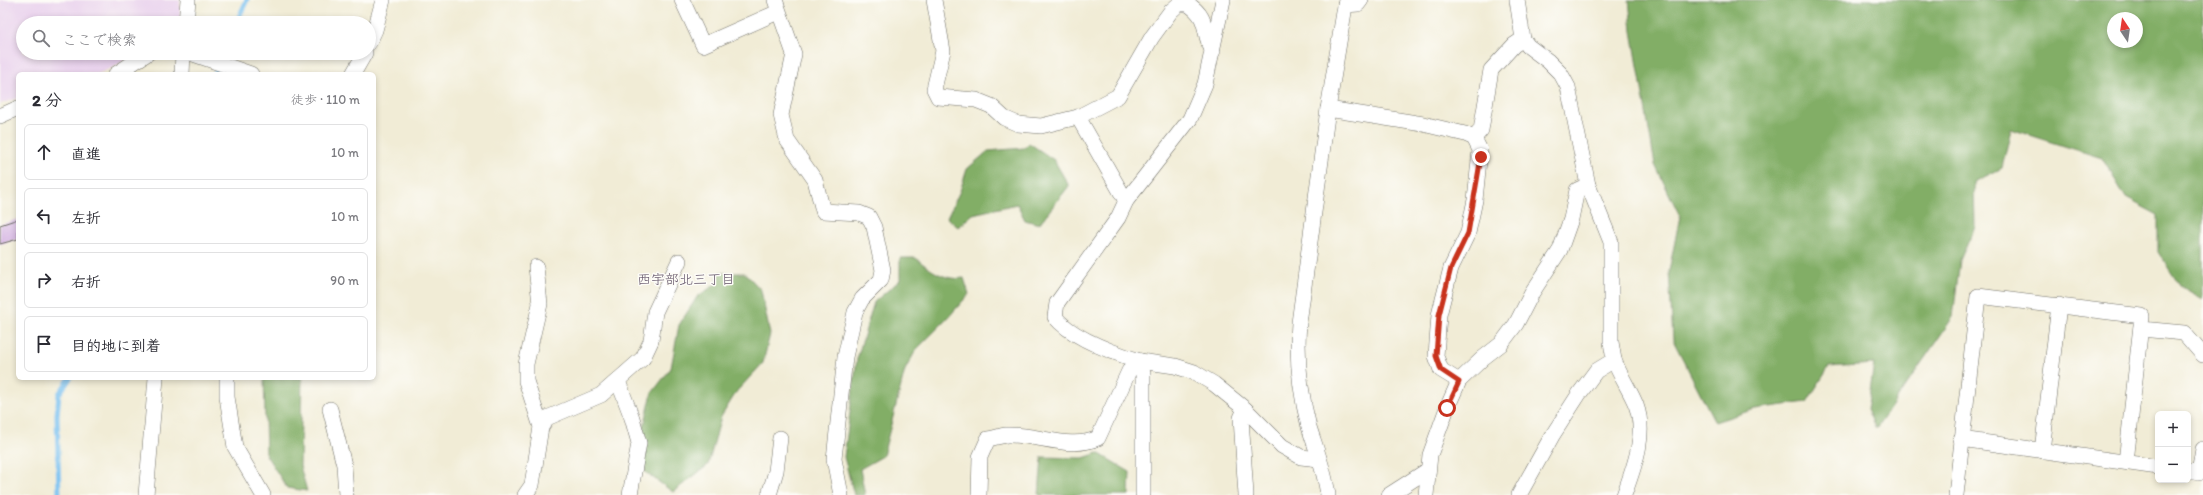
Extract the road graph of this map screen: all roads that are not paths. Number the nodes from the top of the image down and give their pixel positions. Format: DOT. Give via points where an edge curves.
graph roads {
  1 [pos="188,0"];
  2 [pos="383,0"];
  3 [pos="682,0"];
  4 [pos="934,0"];
  5 [pos="1223,0"];
  6 [pos="1361,0"];
  7 [pos="1517,0"];
  8 [pos="1345,2"];
  9 [pos="776,6"];
  10 [pos="187,16"];
  11 [pos="376,26"];
  12 [pos="1523,39"];
  13 [pos="1213,52"];
  14 [pos="137,60"];
  15 [pos="183,60"];
  16 [pos="210,60"];
  17 [pos="360,60"];
  18 [pos="119,72"];
  19 [pos="182,72"];
  20 [pos="245,72"];
  21 [pos="354,72"];
  22 [pos="16,109"];
  23 [pos="1328,109"];
  24 [pos="0,116"];
  25 [pos="1078,117"];
  26 [pos="1474,138"];
  27 [pos="1588,184"];
  28 [pos="1126,201"];
  29 [pos="679,261"];
  30 [pos="536,267"];
  31 [pos="2059,305"];
  32 [pos="2141,329"];
  33 [pos="2203,356"];
  34 [pos="1614,360"];
  35 [pos="1140,361"];
  36 [pos="156,380"];
  37 [pos="227,380"];
  38 [pos="618,381"];
  39 [pos="1459,382"];
  40 [pos="330,409"];
  41 [pos="1245,409"];
  42 [pos="541,427"];
  43 [pos="780,438"];
  44 [pos="1961,440"];
  45 [pos="2203,449"];
  46 [pos="2042,451"];
  47 [pos="1319,459"];
  48 [pos="2126,462"];
  49 [pos="2155,467"];
  50 [pos="1428,470"];
  51 [pos="2191,472"];
  52 [pos="633,492"];
  53 [pos="146,495"];
  54 [pos="263,495"];
  55 [pos="346,495"];
  56 [pos="525,495"];
  57 [pos="769,495"];
  58 [pos="841,495"];
  59 [pos="979,495"];
  60 [pos="1143,495"];
  61 [pos="1246,495"];
  62 [pos="1328,495"];
  63 [pos="1389,495"];
  64 [pos="1426,495"];
  65 [pos="1519,495"];
  66 [pos="1624,495"];
  67 [pos="1956,495"];
  1 -- 10 [label="street"];
  2 -- 11 [label="street"];
  3 -- 9 [label="street" via="703,45"];
  4 -- 25 [label="street" via="943,51 934,89 938,97 976,100 991,106 1004,118 1018,124 1041,126"];
  5 -- 13 [label="street"];
  6 -- 8 [label="street" via="1358,4"];
  7 -- 12 [label="street"];
  8 -- 23 [label="street"];
  9 -- 58 [label="street" via="794,54 781,115 787,140 815,180 824,211 860,213 868,217 874,226 883,270 881,280 862,299 855,312 845,357 834,459"];
  12 -- 26 [label="street" via="1491,70 1482,130"];
  12 -- 27 [label="street" via="1561,74 1568,87"];
  13 -- 25 [label="street" via="1204,20 1188,4 1179,4 1152,37 1118,96"];
  13 -- 28 [label="street" via="1205,84 1190,119"];
  14 -- 18 [label="street"];
  15 -- 19 [label="street"];
  16 -- 20 [label="street"];
  17 -- 21 [label="street"];
  22 -- 24 [label="street"];
  23 -- 26 [label="street" via="1423,124"];
  23 -- 47 [label="street" via="1299,323 1297,356 1301,390"];
  25 -- 28 [label="street"];
  26 -- 39 [label="street" via="1481,157 1475,200 1468,233 1451,268 1439,315 1436,356 1441,370"];
  27 -- 34 [label="street" via="1611,242 1611,342"];
  27 -- 39 [label="street" via="1577,190 1571,219 1560,250 1532,293 1516,324 1502,344 1482,358"];
  28 -- 35 [label="street" via="1118,218 1057,304 1055,317 1063,327 1108,350"];
  29 -- 38 [label="street" via="655,312 651,341 643,358"];
  30 -- 42 [label="street" via="540,304 526,364 526,381"];
  31 -- 32 [label="street" via="2142,316"];
  31 -- 44 [label="street" via="1978,296"];
  31 -- 46 [label="street"];
  32 -- 33 [label="street" via="2184,333"];
  32 -- 48 [label="street"];
  34 -- 65 [label="street" via="1596,371 1579,394 1548,442"];
  34 -- 66 [label="street" via="1636,403 1639,415 1637,455"];
  35 -- 41 [label="street" via="1175,366 1194,372 1214,384"];
  35 -- 59 [label="street" via="1129,371 1098,438 1074,442 1007,435 988,439 980,457"];
  35 -- 60 [label="street" via="1143,382"];
  36 -- 53 [label="street"];
  37 -- 54 [label="street" via="227,398 235,447"];
  38 -- 42 [label="street" via="601,396 548,418"];
  38 -- 52 [label="street" via="639,443"];
  39 -- 50 [label="street" via="1430,455"];
  40 -- 55 [label="street" via="344,465"];
  41 -- 47 [label="street" via="1282,446 1301,458"];
  41 -- 61 [label="street" via="1241,418"];
  42 -- 56 [label="street" via="532,485"];
  43 -- 57 [label="street" via="776,471"];
  44 -- 46 [label="street"];
  44 -- 67 [label="street"];
  45 -- 51 [label="street" via="2199,473"];
  46 -- 48 [label="street"];
  47 -- 62 [label="street"];
  48 -- 49 [label="street"];
  50 -- 63 [label="street"];
  50 -- 64 [label="street"];
}
